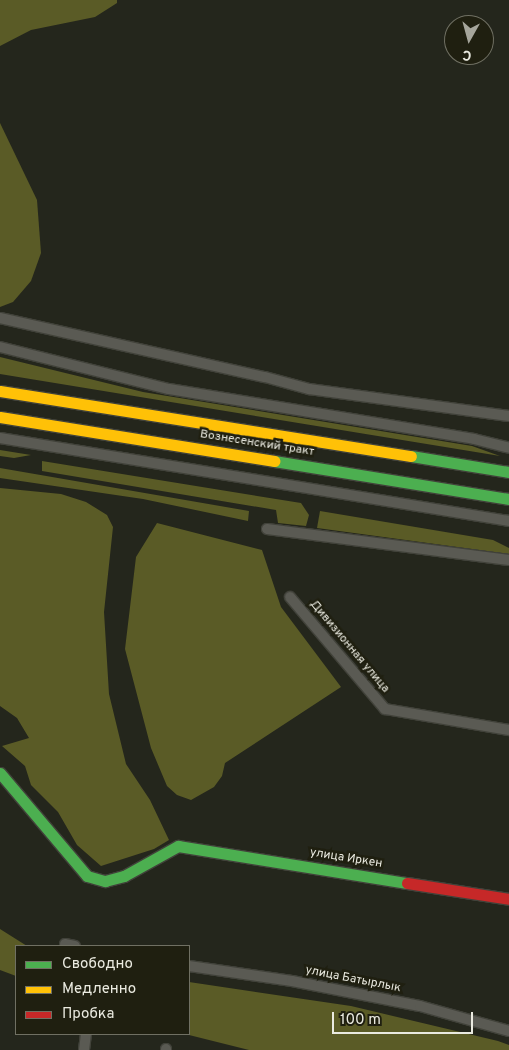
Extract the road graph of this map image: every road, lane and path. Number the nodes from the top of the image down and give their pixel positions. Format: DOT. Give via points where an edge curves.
graph roads {
  1 [pos="0,318"];
  2 [pos="0,347"];
  3 [pos="0,391"];
  4 [pos="509,416"];
  5 [pos="0,417"];
  6 [pos="0,438"];
  7 [pos="509,448"];
  8 [pos="509,472"];
  9 [pos="509,499"];
  10 [pos="509,521"];
  11 [pos="267,529"];
  12 [pos="509,560"];
  13 [pos="290,597"];
  14 [pos="509,730"];
  15 [pos="0,773"];
  16 [pos="509,899"];
  17 [pos="190,966"];
  18 [pos="509,1031"];
  19 [pos="86,1035"];
  20 [pos="84,1050"];
  1 -- 4 [label="street" via="309,389"];
  2 -- 7 [label="street" via="169,389"];
  3 -- 8 [label="main road, Вознесенский тракт"];
  5 -- 9 [label="main road, Вознесенский тракт"];
  6 -- 10 [label="street"];
  11 -- 12 [label="street"];
  13 -- 14 [label="street, Дивизионная улица" via="385,709"];
  15 -- 16 [label="main road, улица Иркен" via="87,876 105,881 124,876 178,846"];
  17 -- 18 [label="street, улица Батырлык" via="292,981 420,1006"];
  19 -- 20 [label="street"];
}
